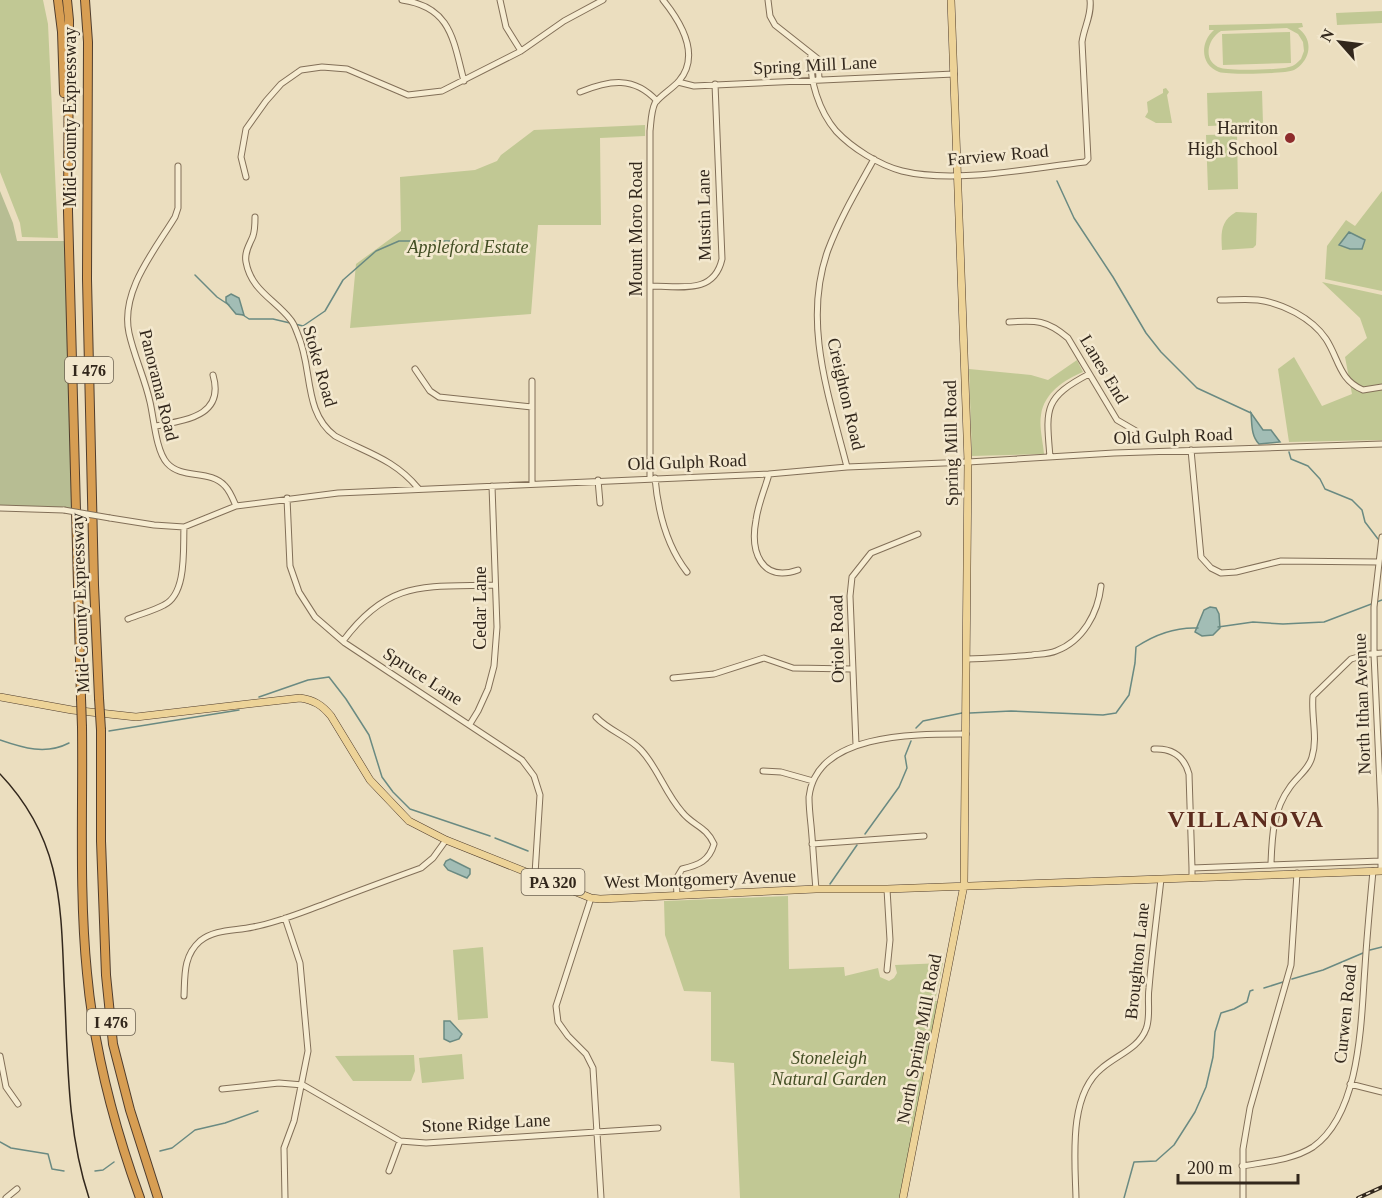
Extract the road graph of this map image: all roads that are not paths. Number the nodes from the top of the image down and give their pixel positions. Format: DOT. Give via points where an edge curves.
graph roads {
  1 [pos="58,0"];
  2 [pos="67,0"];
  3 [pos="85,0"];
  4 [pos="402,0"];
  5 [pos="500,0"];
  6 [pos="603,0"];
  7 [pos="663,0"];
  8 [pos="768,0"];
  9 [pos="951,0"];
  10 [pos="1090,0"];
  11 [pos="521,51"];
  12 [pos="954,74"];
  13 [pos="816,80"];
  14 [pos="464,81"];
  15 [pos="678,82"];
  16 [pos="715,84"];
  17 [pos="580,92"];
  18 [pos="657,102"];
  19 [pos="874,159"];
  20 [pos="178,166"];
  21 [pos="958,176"];
  22 [pos="246,177"];
  23 [pos="69,193"];
  24 [pos="255,217"];
  25 [pos="651,286"];
  26 [pos="1220,300"];
  27 [pos="1009,322"];
  28 [pos="416,369"];
  29 [pos="1089,374"];
  30 [pos="213,375"];
  31 [pos="532,381"];
  32 [pos="1382,387"];
  33 [pos="532,407"];
  34 [pos="156,426"];
  35 [pos="1136,431"];
  36 [pos="1382,444"];
  37 [pos="1191,450"];
  38 [pos="1050,457"];
  39 [pos="968,462"];
  40 [pos="848,467"];
  41 [pos="769,474"];
  42 [pos="653,478"];
  43 [pos="598,480"];
  44 [pos="532,483"];
  45 [pos="492,486"];
  46 [pos="418,488"];
  47 [pos="287,498"];
  48 [pos="600,503"];
  49 [pos="236,506"];
  50 [pos="0,508"];
  51 [pos="184,526"];
  52 [pos="918,534"];
  53 [pos="1382,537"];
  54 [pos="1379,562"];
  55 [pos="798,570"];
  56 [pos="687,572"];
  57 [pos="495,585"];
  58 [pos="1101,585"];
  59 [pos="129,619"];
  60 [pos="343,641"];
  61 [pos="1382,653"];
  62 [pos="1374,654"];
  63 [pos="967,659"];
  64 [pos="852,669"];
  65 [pos="673,678"];
  66 [pos="0,697"];
  67 [pos="596,717"];
  68 [pos="470,724"];
  69 [pos="1380,727"];
  70 [pos="966,734"];
  71 [pos="856,745"];
  72 [pos="1154,749"];
  73 [pos="763,771"];
  74 [pos="813,781"];
  75 [pos="924,836"];
  76 [pos="446,840"];
  77 [pos="812,844"];
  78 [pos="1381,861"];
  79 [pos="1272,864"];
  80 [pos="1192,868"];
  81 [pos="1373,871"];
  82 [pos="1382,871"];
  83 [pos="1297,873"];
  84 [pos="535,874"];
  85 [pos="1192,878"];
  86 [pos="1161,879"];
  87 [pos="964,885"];
  88 [pos="816,889"];
  89 [pos="887,889"];
  90 [pos="677,895"];
  91 [pos="591,898"];
  92 [pos="285,918"];
  93 [pos="887,970"];
  94 [pos="184,996"];
  95 [pos="0,1056"];
  96 [pos="1350,1084"];
  97 [pos="303,1085"];
  98 [pos="222,1089"];
  99 [pos="1382,1092"];
  100 [pos="18,1104"];
  101 [pos="658,1128"];
  102 [pos="596,1132"];
  103 [pos="400,1141"];
  104 [pos="1242,1166"];
  105 [pos="389,1171"];
  106 [pos="17,1189"];
  107 [pos="6,1198"];
  108 [pos="140,1198"];
  109 [pos="158,1198"];
  110 [pos="285,1198"];
  111 [pos="601,1198"];
  112 [pos="903,1198"];
  113 [pos="1076,1198"];
  114 [pos="1243,1198"];
  1 -- 23 [label="highway"];
  2 -- 23 [label="highway, Mid-County Expressway / I 476"];
  3 -- 109 [label="highway, Mid-County Expressway / I 476, bridge" via="87,290 105,964 113,1044"];
  4 -- 14 [label="street" via="423,4 440,16"];
  5 -- 11 [label="street" via="506,27"];
  6 -- 11 [label="street"];
  7 -- 15 [label="street" via="679,20 687,44 686,68"];
  8 -- 13 [label="street, Farview Road" via="774,25 811,54"];
  9 -- 12 [label="main road, Spring Mill Road"];
  10 -- 21 [label="street, Farview Road" via="1082,42 1087,161"];
  11 -- 14 [label="street"];
  12 -- 13 [label="street, Spring Mill Lane"];
  12 -- 21 [label="main road, Spring Mill Road"];
  13 -- 16 [label="street, Spring Mill Lane"];
  13 -- 19 [label="street, Farview Road" via="822,110 829,122 844,139"];
  14 -- 22 [label="street" via="442,91 408,95 347,69 301,70 281,84 246,129 241,157"];
  15 -- 16 [label="street, Spring Mill Lane" via="694,86"];
  15 -- 18 [label="street"];
  16 -- 25 [label="street, Mustin Lane" via="720,271 701,286"];
  17 -- 18 [label="street" via="629,83 641,87"];
  18 -- 25 [label="street, Mount Moro Road" via="650,131"];
  19 -- 21 [label="street, Farview Road" via="901,171"];
  19 -- 40 [label="street, Creighton Road" via="828,251 819,284 817,332 824,380"];
  20 -- 34 [label="street, Panorama Road" via="175,217 133,289 128,310 128,330"];
  21 -- 39 [label="main road, Spring Mill Road"];
  23 -- 108 [label="highway, Mid-County Expressway / I 476, bridge" via="84,935 107,1092"];
  24 -- 46 [label="street, Stoke Road" via="245,259 250,277 293,324 303,347 313,406 324,425 335,436 388,460"];
  25 -- 42 [label="street, Mount Moro Road"];
  26 -- 32 [label="street" via="1260,300 1300,314 1326,339 1347,381 1363,390"];
  27 -- 29 [label="street, Lanes End" via="1043,322 1057,328 1068,338"];
  28 -- 33 [label="street" via="430,391 439,397"];
  29 -- 35 [label="street, Lanes End" via="1117,420"];
  29 -- 38 [label="street" via="1062,390 1052,403 1047,419"];
  30 -- 34 [label="street" via="216,394 204,412"];
  31 -- 33 [label="street"];
  33 -- 44 [label="street"];
  34 -- 49 [label="street, Panorama Road" via="162,456 168,464 223,483"];
  36 -- 37 [label="street, Old Gulph Road"];
  37 -- 38 [label="street, Old Gulph Road"];
  37 -- 54 [label="street" via="1201,557 1211,568 1221,573 1281,561"];
  38 -- 39 [label="street, Old Gulph Road"];
  39 -- 40 [label="street, Old Gulph Road"];
  39 -- 63 [label="main road, Spring Mill Road"];
  40 -- 41 [label="street, Old Gulph Road"];
  41 -- 42 [label="street, Old Gulph Road"];
  41 -- 55 [label="street" via="756,520 757,556 771,571 788,574"];
  42 -- 43 [label="street, Old Gulph Road"];
  42 -- 56 [label="street, Mount Moro Road" via="658,511 675,556"];
  43 -- 44 [label="street, Old Gulph Road"];
  43 -- 48 [label="street"];
  44 -- 45 [label="street, Old Gulph Road"];
  45 -- 46 [label="street, Old Gulph Road"];
  45 -- 57 [label="street, Cedar Lane"];
  46 -- 47 [label="street, Old Gulph Road"];
  47 -- 49 [label="street, Old Gulph Road"];
  47 -- 60 [label="street, Spruce Lane" via="290,566 299,592 315,617"];
  49 -- 51 [label="street, Old Gulph Road"];
  50 -- 51 [label="street, Old Gulph Road, bridge" via="64,510"];
  51 -- 59 [label="street" via="181,578 174,598"];
  52 -- 64 [label="street, Oriole Road" via="871,553 852,578"];
  53 -- 54 [label="street, North Ithan Avenue"];
  54 -- 62 [label="street, North Ithan Avenue"];
  57 -- 60 [label="street" via="424,587 388,598 369,611"];
  57 -- 68 [label="street, Cedar Lane" via="494,666 488,689"];
  58 -- 63 [label="street" via="1096,612 1068,645 1052,653"];
  60 -- 68 [label="street, Spruce Lane"];
  61 -- 62 [label="street"];
  62 -- 69 [label="street, North Ithan Avenue"];
  62 -- 79 [label="street" via="1351,658 1313,696 1312,759 1278,809"];
  63 -- 70 [label="main road, Spring Mill Road"];
  64 -- 65 [label="street" via="793,668 764,658 714,674"];
  64 -- 71 [label="street, Oriole Road"];
  66 -- 76 [label="main road, West Montgomery Avenue / PA 320" via="136,717 308,699 324,707 370,780 386,798 419,828"];
  67 -- 90 [label="street" via="640,748 682,814 709,833 714,844 711,854 699,865 682,869 676,879"];
  68 -- 84 [label="street, Spruce Lane" via="522,760 534,776 540,795"];
  69 -- 78 [label="street, North Ithan Avenue"];
  70 -- 71 [label="street" via="921,734"];
  70 -- 87 [label="main road, Spring Mill Road"];
  71 -- 74 [label="street" via="824,765"];
  72 -- 80 [label="street" via="1173,751 1185,762 1189,774"];
  73 -- 74 [label="street"];
  74 -- 77 [label="street" via="809,798"];
  75 -- 77 [label="street"];
  76 -- 84 [label="main road, West Montgomery Avenue / PA 320"];
  76 -- 92 [label="street" via="421,868"];
  77 -- 88 [label="street"];
  78 -- 79 [label="street"];
  78 -- 82 [label="street, North Ithan Avenue"];
  79 -- 80 [label="street"];
  80 -- 85 [label="street"];
  81 -- 82 [label="main road, West Montgomery Avenue"];
  81 -- 83 [label="main road, West Montgomery Avenue"];
  81 -- 96 [label="street, Curwen Road" via="1361,1024"];
  83 -- 85 [label="main road, West Montgomery Avenue"];
  83 -- 104 [label="street" via="1291,965 1250,1108"];
  84 -- 91 [label="main road, West Montgomery Avenue / PA 320"];
  85 -- 86 [label="main road, West Montgomery Avenue"];
  86 -- 87 [label="main road, West Montgomery Avenue"];
  86 -- 113 [label="street, Broughton Lane" via="1147,1026 1140,1041 1101,1068 1083,1095 1075,1136"];
  87 -- 89 [label="main road, West Montgomery Avenue / PA 320"];
  87 -- 112 [label="main road, North Spring Mill Road"];
  88 -- 89 [label="main road, West Montgomery Avenue / PA 320"];
  88 -- 90 [label="main road, West Montgomery Avenue / PA 320"];
  89 -- 93 [label="street"];
  90 -- 91 [label="main road, West Montgomery Avenue / PA 320"];
  91 -- 102 [label="street" via="556,1006 558,1022 586,1054 592,1068"];
  92 -- 94 [label="street" via="215,933 200,942 185,967"];
  92 -- 97 [label="street" via="300,963 309,1051"];
  95 -- 100 [label="street" via="6,1088"];
  96 -- 99 [label="street"];
  96 -- 104 [label="street, Curwen Road" via="1331,1129 1312,1147 1286,1158"];
  97 -- 98 [label="street, Stone Ridge Lane" via="279,1083"];
  97 -- 103 [label="street, Stone Ridge Lane"];
  97 -- 110 [label="street" via="284,1148"];
  101 -- 102 [label="street, Stone Ridge Lane"];
  102 -- 103 [label="street, Stone Ridge Lane" via="426,1143"];
  102 -- 111 [label="street"];
  103 -- 105 [label="street"];
  104 -- 114 [label="street"];
  106 -- 107 [label="street"];
}
